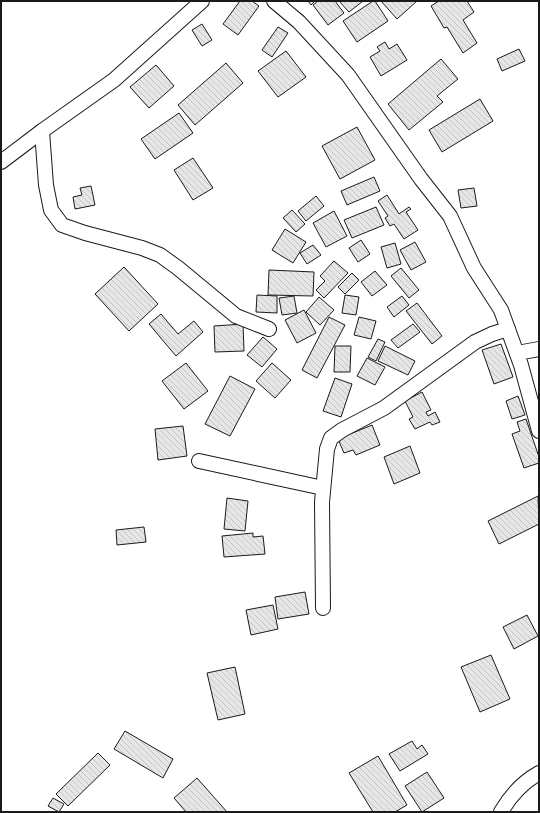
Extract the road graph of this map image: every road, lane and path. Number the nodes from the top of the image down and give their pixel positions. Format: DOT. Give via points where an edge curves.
graph roads {
  1 [pos="202,1"];
  2 [pos="274,1"];
  3 [pos="42,131"];
  4 [pos="1,162"];
  5 [pos="269,328"];
  6 [pos="508,329"];
  7 [pos="539,348"];
  8 [pos="517,353"];
  9 [pos="539,431"];
  10 [pos="199,462"];
  11 [pos="323,488"];
  12 [pos="323,608"];
  13 [pos="539,773"];
  14 [pos="501,812"];
  1 -- 3 [label="street" via="114,80"];
  2 -- 6 [label="street" via="299,22 348,75 450,216 474,268 501,310"];
  3 -- 4 [label="street"];
  3 -- 5 [label="street" via="46,185 51,210 62,224 85,233 142,248 160,256 236,316"];
  6 -- 8 [label="street"];
  6 -- 11 [label="street" via="475,342 384,408 331,438 327,449"];
  7 -- 8 [label="street"];
  8 -- 9 [label="street"];
  10 -- 11 [label="street"];
  11 -- 12 [label="street"];
  13 -- 14 [label="street" via="528,779 507,801"];
}
